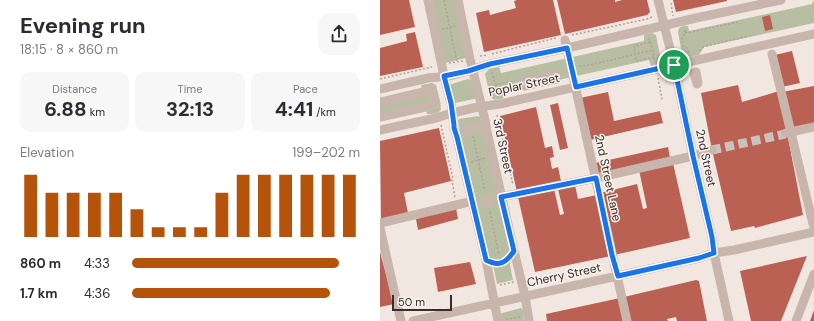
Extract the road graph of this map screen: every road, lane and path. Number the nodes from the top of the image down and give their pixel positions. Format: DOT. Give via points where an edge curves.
graph roads {
  1 [pos="428,0"];
  2 [pos="444,0"];
  3 [pos="458,0"];
  4 [pos="658,0"];
  5 [pos="781,0"];
  6 [pos="671,3"];
  7 [pos="677,15"];
  8 [pos="738,22"];
  9 [pos="460,25"];
  10 [pos="665,25"];
  11 [pos="684,26"];
  12 [pos="449,27"];
  13 [pos="438,30"];
  14 [pos="685,33"];
  15 [pos="648,34"];
  16 [pos="814,34"];
  17 [pos="748,36"];
  18 [pos="650,42"];
  19 [pos="566,44"];
  20 [pos="698,54"];
  21 [pos="772,54"];
  22 [pos="690,56"];
  23 [pos="654,57"];
  24 [pos="467,60"];
  25 [pos="457,62"];
  26 [pos="446,64"];
  27 [pos="655,65"];
  28 [pos="674,65"];
  29 [pos="432,67"];
  30 [pos="492,69"];
  31 [pos="473,70"];
  32 [pos="657,74"];
  33 [pos="444,76"];
  34 [pos="380,79"];
  35 [pos="576,87"];
  36 [pos="380,89"];
  37 [pos="498,99"];
  38 [pos="662,99"];
  39 [pos="380,102"];
  40 [pos="482,106"];
  41 [pos="452,113"];
  42 [pos="497,115"];
  43 [pos="380,117"];
  44 [pos="438,126"];
  45 [pos="814,127"];
  46 [pos="380,130"];
  47 [pos="472,131"];
  48 [pos="487,132"];
  49 [pos="788,133"];
  50 [pos="457,137"];
  51 [pos="712,150"];
  52 [pos="693,156"];
  53 [pos="489,157"];
  54 [pos="478,160"];
  55 [pos="467,164"];
  56 [pos="596,178"];
  57 [pos="513,184"];
  58 [pos="501,197"];
  59 [pos="456,201"];
  60 [pos="473,201"];
  61 [pos="380,223"];
  62 [pos="380,228"];
  63 [pos="814,228"];
  64 [pos="814,232"];
  65 [pos="514,251"];
  66 [pos="714,253"];
  67 [pos="500,259"];
  68 [pos="486,260"];
  69 [pos="814,274"];
  70 [pos="618,276"];
  71 [pos="514,282"];
  72 [pos="498,285"];
  73 [pos="525,296"];
  74 [pos="494,303"];
  75 [pos="514,318"];
  76 [pos="527,318"];
  77 [pos="500,320"];
  78 [pos="400,321"];
  79 [pos="413,321"];
  80 [pos="514,321"];
  81 [pos="627,321"];
  82 [pos="730,321"];
  83 [pos="796,321"];
  1 -- 33 [label="street"];
  2 -- 12 [label="path"];
  3 -- 31 [label="street, 3rd Street"];
  4 -- 10 [label="street, 2nd Street"];
  5 -- 10 [label="street"];
  6 -- 7 [label="path" via="673,16"];
  8 -- 14 [label="path"];
  9 -- 12 [label="path"];
  10 -- 19 [label="street"];
  10 -- 28 [label="street, 2nd Street"];
  11 -- 14 [label="path"];
  12 -- 13 [label="path"];
  12 -- 25 [label="path"];
  14 -- 22 [label="path" via="682,39 683,46 688,48"];
  15 -- 18 [label="path"];
  16 -- 28 [label="street, Poplar Street"];
  17 -- 20 [label="path" via="703,46"];
  18 -- 23 [label="path"];
  18 -- 23 [label="path" via="634,46 636,61"];
  19 -- 31 [label="street"];
  19 -- 35 [label="street, 2nd Street Lane"];
  21 -- 49 [label="street"];
  23 -- 27 [label="path"];
  24 -- 25 [label="path"];
  25 -- 26 [label="path"];
  28 -- 35 [label="street, Poplar Street"];
  28 -- 52 [label="street, 2nd Street"];
  29 -- 34 [label="path"];
  30 -- 37 [label="path"];
  31 -- 33 [label="street"];
  31 -- 40 [label="street, 3rd Street"];
  32 -- 38 [label="path"];
  33 -- 36 [label="street"];
  33 -- 41 [label="street"];
  35 -- 40 [label="street, Poplar Street"];
  35 -- 56 [label="street, 2nd Street Lane"];
  39 -- 43 [label="street" via="432,90 435,106"];
  40 -- 41 [label="street, Poplar Street"];
  40 -- 48 [label="street, 3rd Street"];
  41 -- 46 [label="street, Poplar Street"];
  41 -- 50 [label="street"];
  42 -- 57 [label="path"];
  44 -- 59 [label="path" via="444,128"];
  45 -- 49 [label="street"];
  47 -- 54 [label="path"];
  48 -- 50 [label="street" via="481,128 471,128"];
  48 -- 58 [label="street, 3rd Street"];
  49 -- 63 [label="street"];
  50 -- 60 [label="street"];
  51 -- 52 [label="street"];
  52 -- 56 [label="street"];
  52 -- 66 [label="street, 2nd Street"];
  53 -- 54 [label="path"];
  54 -- 55 [label="path"];
  54 -- 67 [label="path"];
  56 -- 58 [label="street"];
  56 -- 70 [label="street, 2nd Street Lane"];
  58 -- 65 [label="street, 3rd Street"];
  60 -- 61 [label="street"];
  60 -- 68 [label="street"];
  62 -- 78 [label="street"];
  64 -- 66 [label="street, Cherry Street"];
  65 -- 68 [label="street" via="509,258 500,263"];
  65 -- 73 [label="street, 3rd Street"];
  66 -- 70 [label="street, Cherry Street"];
  66 -- 82 [label="street, 2nd Street"];
  68 -- 74 [label="street"];
  69 -- 83 [label="street"];
  70 -- 73 [label="street, Cherry Street"];
  70 -- 81 [label="street, 2nd Street Lane"];
  71 -- 72 [label="path"];
  73 -- 74 [label="street, Cherry Street"];
  73 -- 76 [label="street, 3rd Street"];
  74 -- 77 [label="street"];
  74 -- 79 [label="street, Cherry Street"];
  75 -- 76 [label="path"];
  75 -- 77 [label="path"];
  75 -- 80 [label="path"];
}
